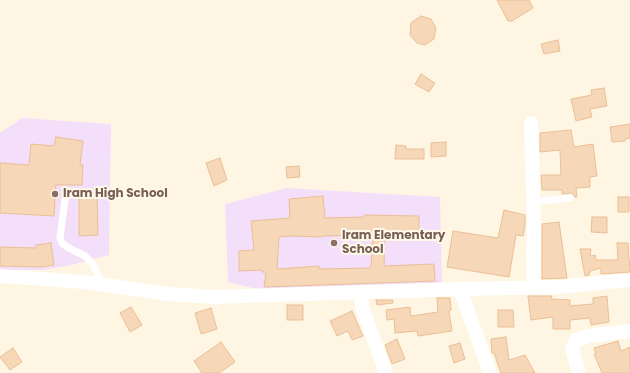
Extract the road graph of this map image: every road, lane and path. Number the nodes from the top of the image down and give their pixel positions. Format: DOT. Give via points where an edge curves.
graph roads {
  1 [pos="531,123"];
  2 [pos="66,192"];
  3 [pos="570,198"];
  4 [pos="533,202"];
  5 [pos="0,276"];
  6 [pos="630,280"];
  7 [pos="103,285"];
  8 [pos="533,288"];
  9 [pos="460,289"];
  10 [pos="360,293"];
  11 [pos="630,331"];
  12 [pos="386,373"];
  13 [pos="490,373"];
  14 [pos="579,373"];
  1 -- 4 [label="street"];
  2 -- 7 [label="lane" via="60,238 67,247 85,256 92,263"];
  3 -- 4 [label="lane"];
  4 -- 8 [label="street"];
  5 -- 7 [label="street"];
  6 -- 8 [label="street"];
  7 -- 10 [label="street" via="214,297"];
  8 -- 9 [label="street"];
  9 -- 10 [label="street"];
  9 -- 13 [label="street"];
  10 -- 12 [label="street" via="363,310"];
  11 -- 14 [label="street" via="576,340 572,349"];
}
